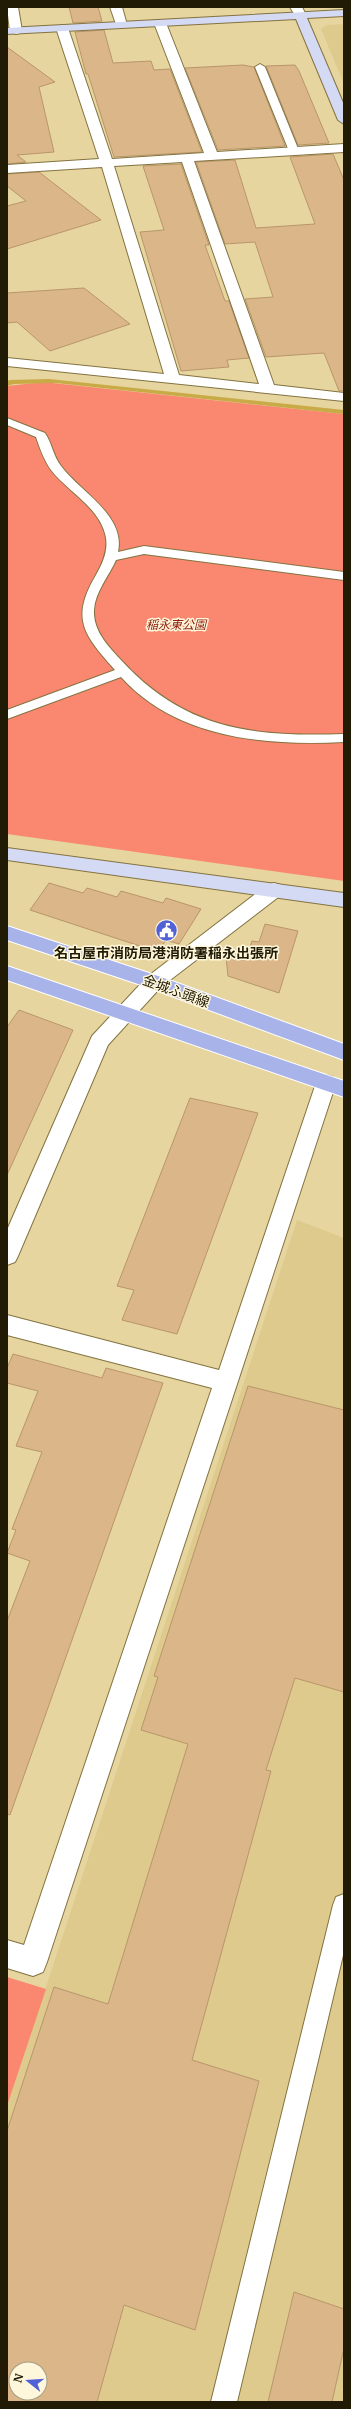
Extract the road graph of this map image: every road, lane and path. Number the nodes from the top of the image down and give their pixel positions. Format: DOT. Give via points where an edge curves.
graph roads {
  1 [pos="12,7"];
  2 [pos="116,7"];
  3 [pos="298,11"];
  4 [pos="344,13"];
  5 [pos="160,23"];
  6 [pos="121,25"];
  7 [pos="62,28"];
  8 [pos="12,31"];
  9 [pos="260,67"];
  10 [pos="344,120"];
  11 [pos="344,148"];
  12 [pos="294,151"];
  13 [pos="212,156"];
  14 [pos="187,158"];
  15 [pos="107,163"];
  16 [pos="7,169"];
  17 [pos="7,362"];
  18 [pos="173,379"];
  19 [pos="268,389"];
  20 [pos="344,397"];
  21 [pos="7,421"];
  22 [pos="114,556"];
  23 [pos="344,576"];
  24 [pos="122,672"];
  25 [pos="7,715"];
  26 [pos="344,738"];
  27 [pos="7,854"];
  28 [pos="274,890"];
  29 [pos="344,900"];
  30 [pos="7,933"];
  31 [pos="7,973"];
  32 [pos="154,982"];
  33 [pos="123,1014"];
  34 [pos="344,1052"];
  35 [pos="335,1086"];
  36 [pos="7,1256"];
  37 [pos="7,1325"];
  38 [pos="227,1382"];
  39 [pos="344,1905"];
  40 [pos="7,1954"];
  41 [pos="224,2402"];
  1 -- 8 [label="street"];
  2 -- 6 [label="street"];
  3 -- 4 [label="street"];
  3 -- 5 [label="street"];
  3 -- 10 [label="street"];
  5 -- 6 [label="street"];
  5 -- 13 [label="street"];
  6 -- 7 [label="street"];
  7 -- 8 [label="street"];
  7 -- 15 [label="street"];
  9 -- 12 [label="lane"];
  11 -- 12 [label="street"];
  12 -- 13 [label="street"];
  13 -- 14 [label="street"];
  14 -- 15 [label="street"];
  14 -- 19 [label="street"];
  15 -- 16 [label="street"];
  15 -- 18 [label="street"];
  17 -- 18 [label="street"];
  18 -- 19 [label="street"];
  19 -- 20 [label="street"];
  21 -- 22 [label="lane" via="41,435 55,467 102,516 112,537"];
  22 -- 23 [label="lane" via="144,550"];
  22 -- 24 [label="lane" via="90,593 88,622"];
  24 -- 25 [label="lane"];
  24 -- 26 [label="lane" via="163,706 204,726 247,736 288,740"];
  27 -- 28 [label="street"];
  28 -- 29 [label="street"];
  28 -- 32 [label="street"];
  30 -- 32 [label="main road, 金城ふ頭線"];
  31 -- 33 [label="main road"];
  32 -- 33 [label="street"];
  32 -- 34 [label="main road, 金城ふ頭線"];
  33 -- 35 [label="main road"];
  33 -- 36 [label="street" via="99,1041"];
  35 -- 38 [label="street"];
  37 -- 38 [label="street"];
  38 -- 40 [label="street" via="33,1962"];
  39 -- 41 [label="lane"];
}
